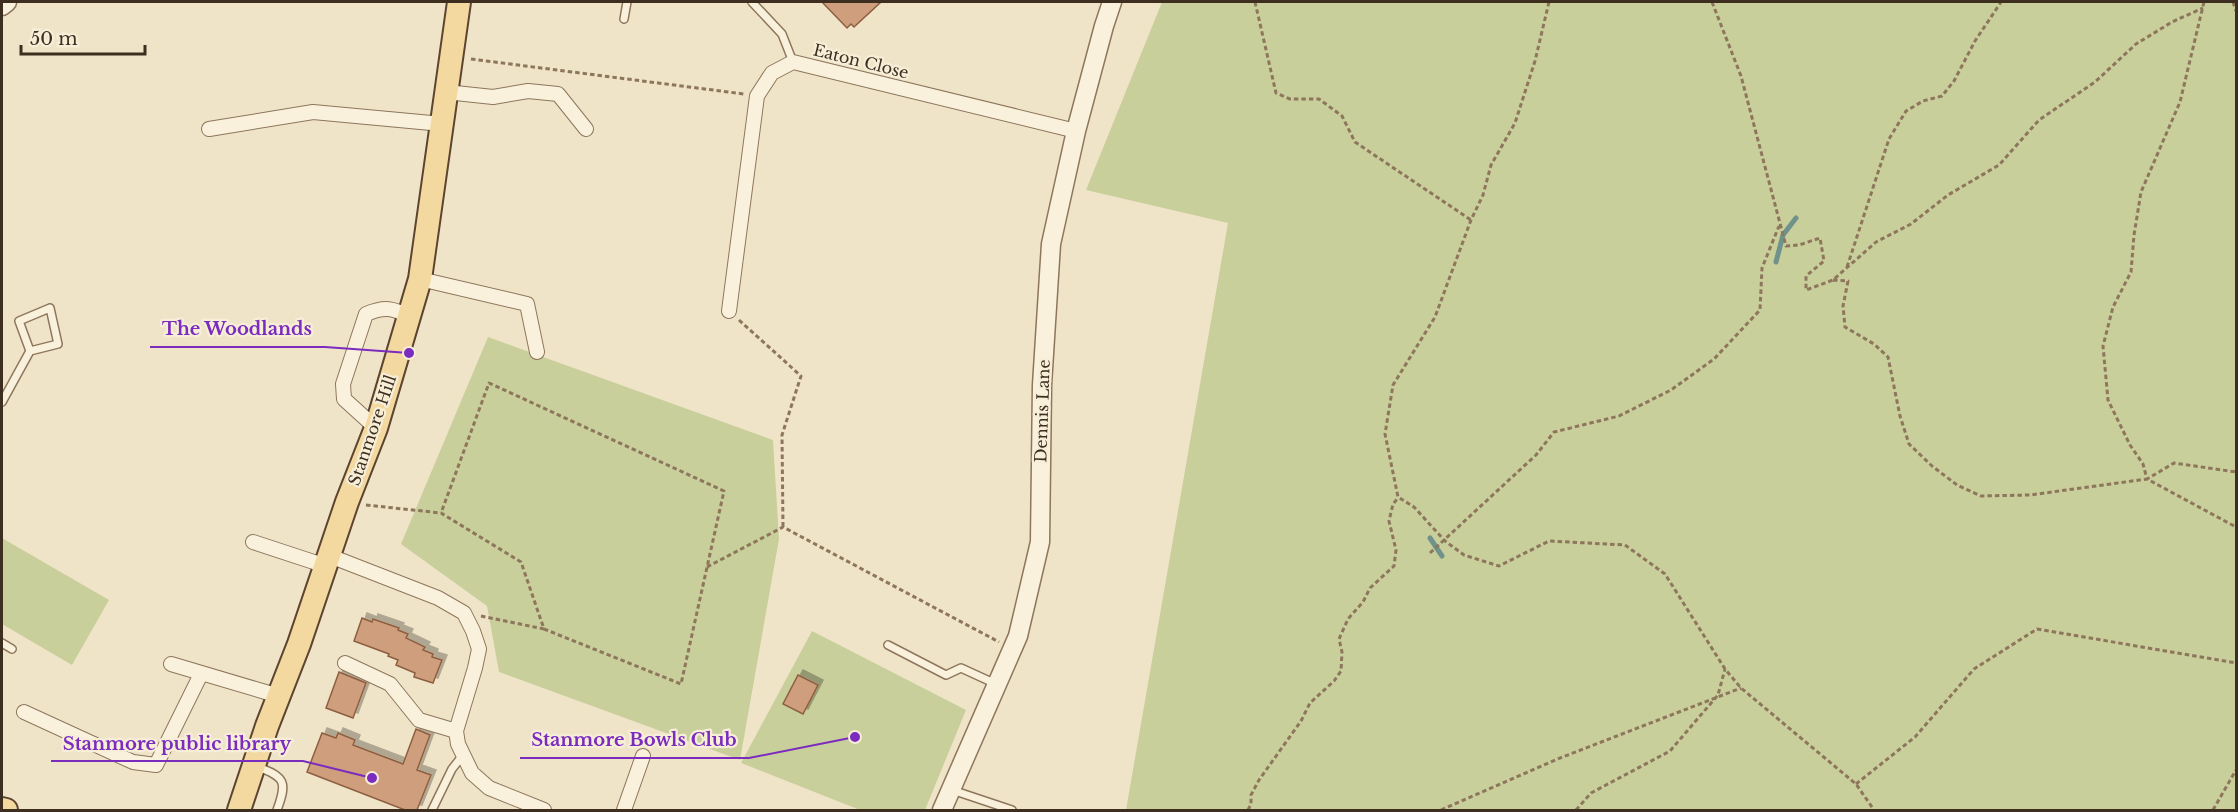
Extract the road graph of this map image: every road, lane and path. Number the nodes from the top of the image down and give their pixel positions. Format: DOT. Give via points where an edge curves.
graph roads {
  1 [pos="7,2"];
  2 [pos="459,2"];
  3 [pos="627,2"];
  4 [pos="752,2"];
  5 [pos="1113,2"];
  6 [pos="1255,2"];
  7 [pos="1549,2"];
  8 [pos="1712,2"];
  9 [pos="2001,2"];
  10 [pos="2204,2"];
  11 [pos="2233,2"];
  12 [pos="2,6"];
  13 [pos="2203,8"];
  14 [pos="2236,10"];
  15 [pos="624,19"];
  16 [pos="451,56"];
  17 [pos="793,62"];
  18 [pos="446,92"];
  19 [pos="757,96"];
  20 [pos="442,124"];
  21 [pos="209,129"];
  22 [pos="586,129"];
  23 [pos="1076,131"];
  24 [pos="1471,220"];
  25 [pos="1779,224"];
  26 [pos="1847,268"];
  27 [pos="420,279"];
  28 [pos="1833,280"];
  29 [pos="729,311"];
  30 [pos="410,317"];
  31 [pos="30,351"];
  32 [pos="537,352"];
  33 [pos="2,402"];
  34 [pos="376,428"];
  35 [pos="2236,472"];
  36 [pos="2147,479"];
  37 [pos="1398,498"];
  38 [pos="347,502"];
  39 [pos="441,513"];
  40 [pos="783,527"];
  41 [pos="2236,527"];
  42 [pos="1445,541"];
  43 [pos="253,542"];
  44 [pos="1430,553"];
  45 [pos="328,561"];
  46 [pos="706,567"];
  47 [pos="464,613"];
  48 [pos="544,629"];
  49 [pos="2,643"];
  50 [pos="888,645"];
  51 [pos="1011,649"];
  52 [pos="12,650"];
  53 [pos="345,663"];
  54 [pos="2236,663"];
  55 [pos="171,664"];
  56 [pos="1725,669"];
  57 [pos="201,674"];
  58 [pos="996,684"];
  59 [pos="1741,688"];
  60 [pos="1718,695"];
  61 [pos="279,696"];
  62 [pos="24,712"];
  63 [pos="456,730"];
  64 [pos="463,755"];
  65 [pos="643,756"];
  66 [pos="254,766"];
  67 [pos="2236,770"];
  68 [pos="1856,784"];
  69 [pos="950,789"];
  70 [pos="2,808"];
  71 [pos="6,810"];
  72 [pos="239,810"];
  73 [pos="277,810"];
  74 [pos="432,810"];
  75 [pos="544,810"];
  76 [pos="624,810"];
  77 [pos="942,810"];
  78 [pos="1012,810"];
  79 [pos="1248,810"];
  80 [pos="1441,810"];
  81 [pos="1576,810"];
  82 [pos="1874,810"];
  83 [pos="2213,810"];
  1 -- 12 [label="street"];
  2 -- 16 [label="main road, Stanmore Hill"];
  3 -- 15 [label="lane"];
  4 -- 17 [label="lane" via="782,34"];
  5 -- 23 [label="street, Dennis Lane"];
  6 -- 24 [label="path" via="1276,93 1290,99 1319,99 1342,116 1355,142"];
  7 -- 24 [label="path" via="1518,115 1491,165"];
  8 -- 25 [label="path" via="1741,76"];
  9 -- 26 [label="path" via="1942,96 1906,111 1889,138"];
  10 -- 13 [label="path"];
  11 -- 14 [label="path"];
  13 -- 26 [label="path" via="2136,44 2095,82 2039,120 2000,165 1948,195 1911,224 1876,242"];
  13 -- 36 [label="path" via="2180,102 2141,192 2132,272 2113,307 2103,346 2108,400 2143,464"];
  16 -- 18 [label="main road, Stanmore Hill"];
  16 -- 19 [label="path"];
  17 -- 19 [label="street, Eaton Close" via="772,73"];
  17 -- 23 [label="street, Eaton Close"];
  18 -- 20 [label="main road, Stanmore Hill"];
  18 -- 22 [label="street" via="493,97 528,91 558,94"];
  19 -- 29 [label="street, Eaton Close"];
  20 -- 21 [label="street" via="314,112"];
  20 -- 27 [label="main road, Stanmore Hill"];
  23 -- 51 [label="street, Dennis Lane" via="1051,244 1042,385 1040,542 1018,636"];
  24 -- 37 [label="path" via="1435,317 1393,386 1385,434"];
  25 -- 28 [label="path" via="1786,246 1820,238 1824,261 1806,276 1806,290"];
  25 -- 42 [label="path" via="1762,268 1760,310 1714,359 1671,390 1619,417 1554,432 1536,455"];
  26 -- 28 [label="path"];
  27 -- 30 [label="main road, Stanmore Hill"];
  27 -- 32 [label="street" via="527,304"];
  28 -- 36 [label="path" via="1848,281 1843,306 1845,327 1888,357 1910,444 1957,485 1981,496 2030,495"];
  29 -- 40 [label="path" via="801,376 782,435"];
  30 -- 34 [label="main road, Stanmore Hill"];
  30 -- 34 [label="street" via="395,309 366,314 343,384 344,399"];
  31 -- 31 [label="lane" via="58,344 50,308 19,321"];
  31 -- 33 [label="lane"];
  34 -- 38 [label="main road, Stanmore Hill"];
  35 -- 36 [label="path" via="2174,463"];
  36 -- 41 [label="path"];
  37 -- 42 [label="path" via="1414,507"];
  37 -- 79 [label="path" via="1389,521 1396,550 1394,566 1370,588 1348,619 1339,639 1341,671 1310,703 1259,780"];
  38 -- 39 [label="path"];
  38 -- 45 [label="main road, Stanmore Hill"];
  39 -- 46 [label="path" via="489,383 724,490"];
  39 -- 48 [label="path" via="521,562"];
  40 -- 46 [label="path"];
  40 -- 51 [label="path"];
  42 -- 44 [label="path"];
  42 -- 56 [label="path" via="1464,555 1499,566 1549,541 1625,544 1665,574"];
  43 -- 45 [label="street"];
  45 -- 47 [label="street" via="438,598"];
  45 -- 61 [label="main road, Stanmore Hill"];
  46 -- 48 [label="path" via="681,684"];
  47 -- 48 [label="path"];
  47 -- 63 [label="street" via="478,649"];
  49 -- 52 [label="lane"];
  50 -- 58 [label="lane" via="945,675 961,668"];
  51 -- 58 [label="street, Dennis Lane"];
  53 -- 63 [label="street" via="390,684 419,720"];
  54 -- 68 [label="path" via="2037,629 1974,669 1915,737"];
  55 -- 57 [label="street"];
  56 -- 59 [label="path"];
  56 -- 60 [label="path"];
  57 -- 61 [label="street"];
  57 -- 62 [label="street" via="156,765 133,762"];
  58 -- 69 [label="street, Dennis Lane"];
  59 -- 60 [label="path"];
  59 -- 68 [label="path"];
  60 -- 80 [label="path"];
  60 -- 81 [label="path" via="1670,751 1591,793"];
  61 -- 66 [label="main road, Stanmore Hill"];
  63 -- 64 [label="street"];
  64 -- 74 [label="lane"];
  64 -- 75 [label="street" via="472,773 489,788"];
  65 -- 76 [label="street"];
  66 -- 72 [label="main road, Stanmore Hill"];
  66 -- 73 [label="lane" via="275,773 282,781 285,790"];
  67 -- 83 [label="path"];
  68 -- 82 [label="path"];
  69 -- 77 [label="street, Dennis Lane"];
  69 -- 78 [label="lane"];
  70 -- 71 [label="main road"];
}
